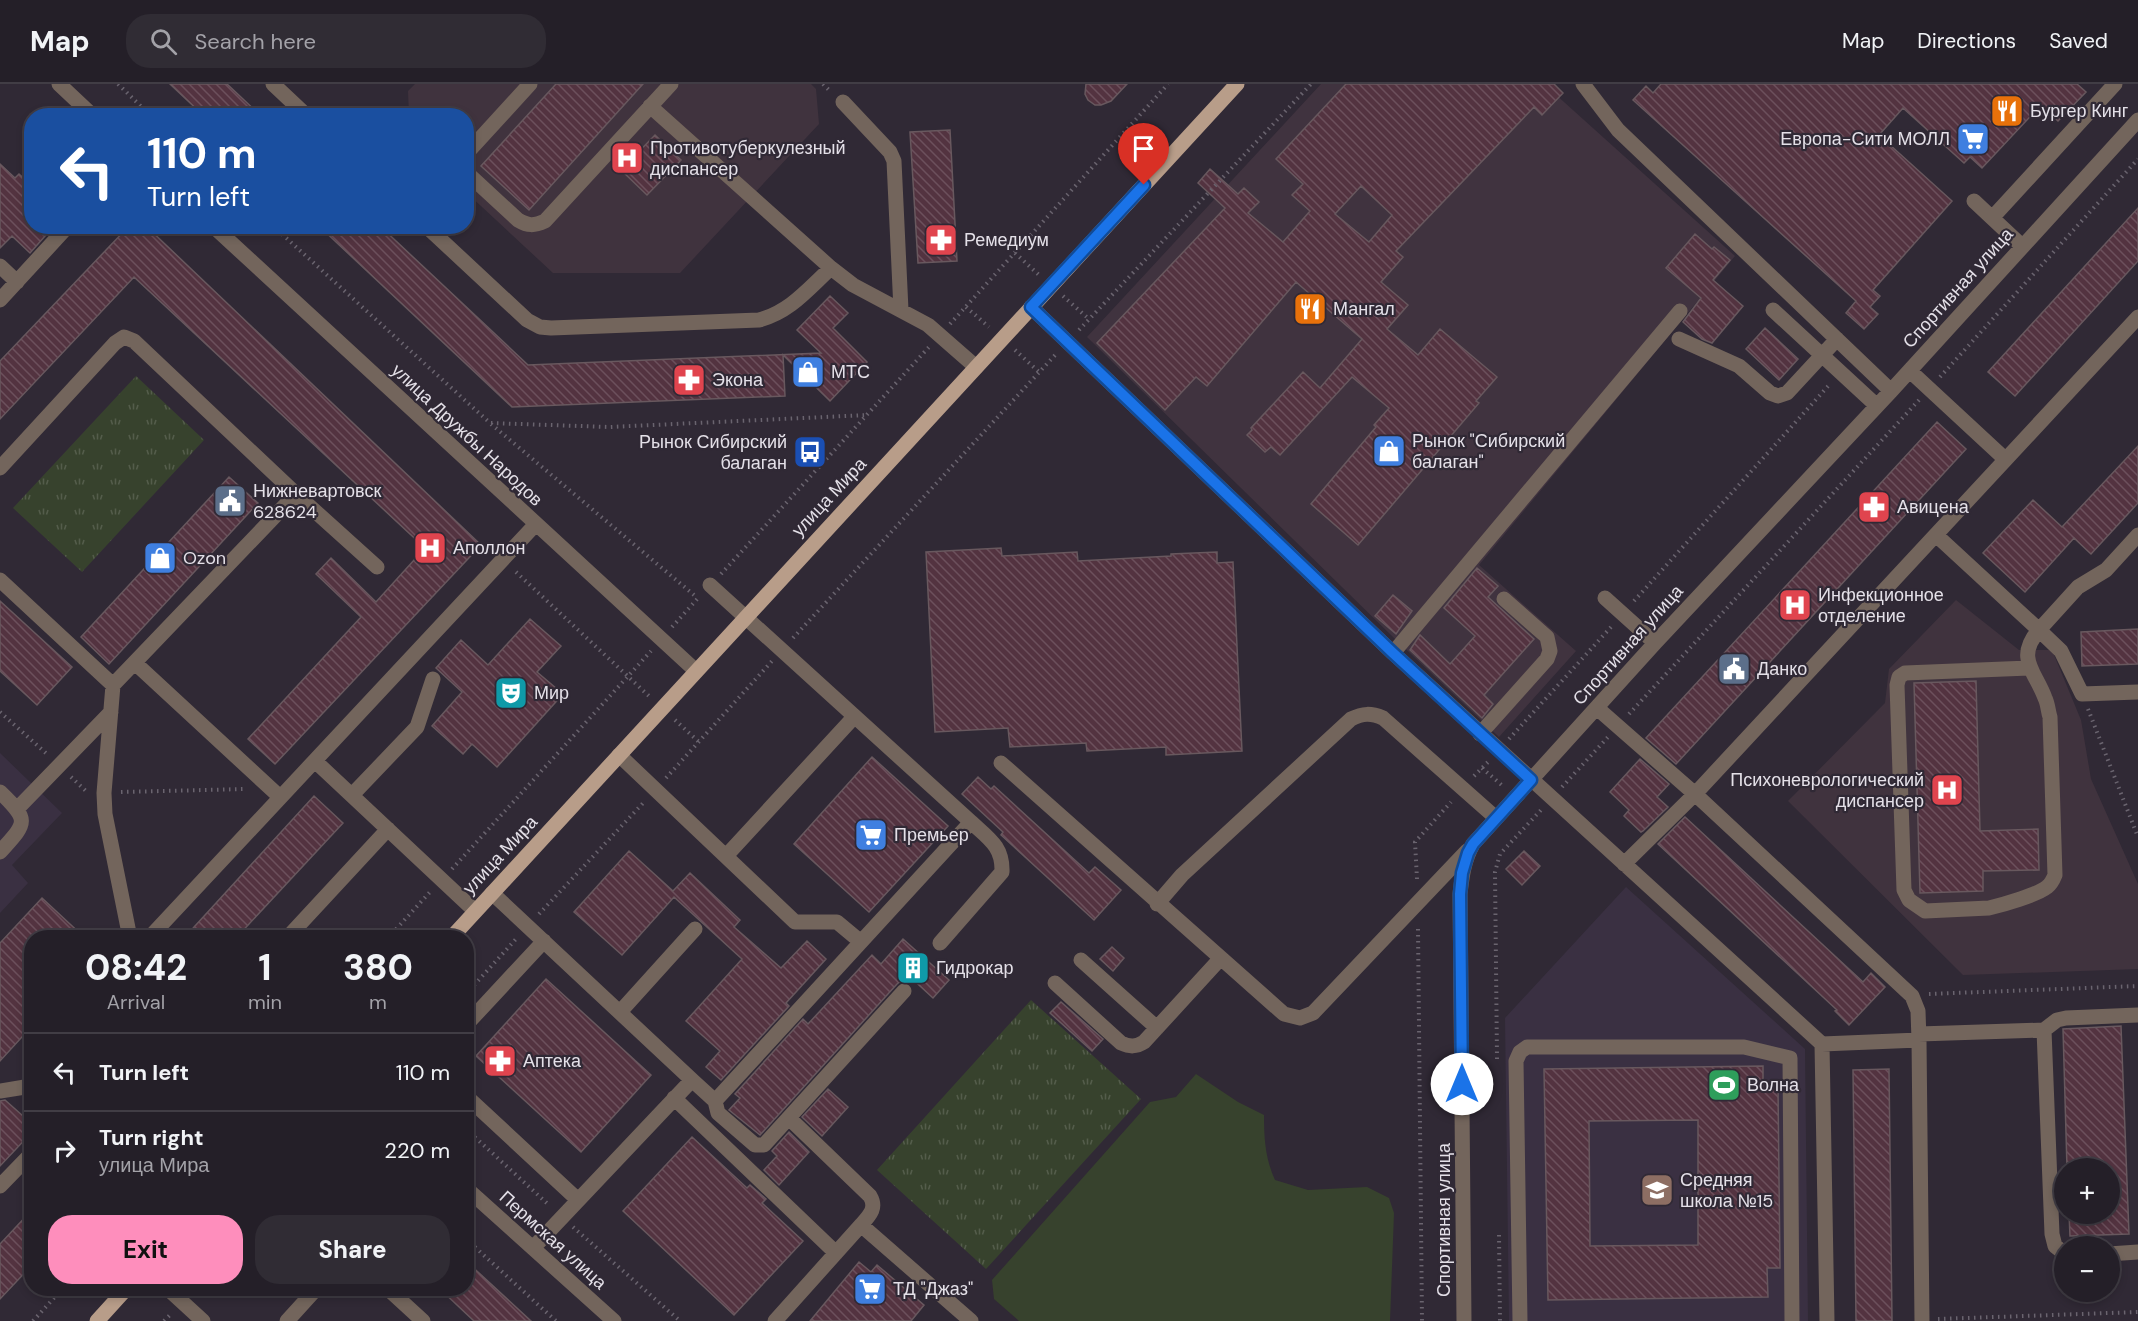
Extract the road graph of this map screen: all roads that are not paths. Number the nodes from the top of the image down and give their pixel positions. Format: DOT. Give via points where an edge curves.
graph roads {
  1 [pos="273,84"];
  2 [pos="530,84"];
  3 [pos="671,84"];
  4 [pos="1237,84"];
  5 [pos="1583,84"];
  6 [pos="2115,84"];
  7 [pos="65,86"];
  8 [pos="843,102"];
  9 [pos="650,106"];
  10 [pos="86,108"];
  11 [pos="298,108"];
  12 [pos="2138,120"];
  13 [pos="474,145"];
  14 [pos="474,179"];
  15 [pos="1974,201"];
  16 [pos="1992,218"];
  17 [pos="61,234"];
  18 [pos="222,234"];
  19 [pos="435,234"];
  20 [pos="2022,246"];
  21 [pos="0,266"];
  22 [pos="831,268"];
  23 [pos="17,282"];
  24 [pos="0,300"];
  25 [pos="1031,307"];
  26 [pos="902,310"];
  27 [pos="1773,310"];
  28 [pos="1680,311"];
  29 [pos="2138,317"];
  30 [pos="1679,339"];
  31 [pos="1837,339"];
  32 [pos="1822,355"];
  33 [pos="976,367"];
  34 [pos="1910,371"];
  35 [pos="1891,391"];
  36 [pos="1877,406"];
  37 [pos="2006,459"];
  38 [pos="0,468"];
  39 [pos="296,494"];
  40 [pos="535,525"];
  41 [pos="1936,535"];
  42 [pos="2138,535"];
  43 [pos="376,567"];
  44 [pos="0,580"];
  45 [pos="710,585"];
  46 [pos="1605,598"];
  47 [pos="1504,599"];
  48 [pos="745,617"];
  49 [pos="2039,630"];
  50 [pos="1655,643"];
  51 [pos="1393,653"];
  52 [pos="135,663"];
  53 [pos="2029,668"];
  54 [pos="696,671"];
  55 [pos="433,679"];
  56 [pos="113,685"];
  57 [pos="2138,692"];
  58 [pos="1597,708"];
  59 [pos="111,712"];
  60 [pos="854,717"];
  61 [pos="1480,734"];
  62 [pos="619,755"];
  63 [pos="315,761"];
  64 [pos="1001,763"];
  65 [pos="1531,780"];
  66 [pos="0,792"];
  67 [pos="275,793"];
  68 [pos="1695,794"];
  69 [pos="352,795"];
  70 [pos="17,809"];
  71 [pos="1497,818"];
  72 [pos="971,822"];
  73 [pos="388,830"];
  74 [pos="1473,844"];
  75 [pos="0,852"];
  76 [pos="726,856"];
  77 [pos="1624,864"];
  78 [pos="492,893"];
  79 [pos="1157,904"];
  80 [pos="475,911"];
  81 [pos="695,929"];
  82 [pos="128,930"];
  83 [pos="156,930"];
  84 [pos="294,930"];
  85 [pos="458,930"];
  86 [pos="543,941"];
  87 [pos="861,942"];
  88 [pos="940,943"];
  89 [pos="1220,959"];
  90 [pos="1081,960"];
  91 [pos="1055,983"];
  92 [pos="904,991"];
  93 [pos="620,1012"];
  94 [pos="2138,1015"];
  95 [pos="474,1016"];
  96 [pos="1157,1028"];
  97 [pos="2044,1030"];
  98 [pos="1919,1037"];
  99 [pos="1822,1044"];
  100 [pos="692,1080"];
  101 [pos="24,1088"];
  102 [pos="0,1091"];
  103 [pos="674,1098"];
  104 [pos="715,1101"];
  105 [pos="474,1103"];
  106 [pos="789,1118"];
  107 [pos="24,1161"];
  108 [pos="0,1186"];
  109 [pos="474,1195"];
  110 [pos="578,1200"];
  111 [pos="861,1225"];
  112 [pos="2054,1242"];
  113 [pos="533,1248"];
  114 [pos="2138,1252"];
  115 [pos="836,1253"];
  116 [pos="2120,1253"];
  117 [pos="120,1296"];
  118 [pos="176,1296"];
  119 [pos="310,1296"];
  120 [pos="396,1296"];
  121 [pos="1922,1320"];
  122 [pos="97,1321"];
  123 [pos="203,1321"];
  124 [pos="287,1321"];
  125 [pos="423,1321"];
  126 [pos="614,1321"];
  127 [pos="775,1321"];
  128 [pos="970,1321"];
  129 [pos="1464,1321"];
  130 [pos="1520,1321"];
  131 [pos="1792,1321"];
  132 [pos="1827,1321"];
  1 -- 11 [label="street"];
  2 -- 13 [label="street"];
  3 -- 9 [label="street"];
  4 -- 25 [label="main road, улица Мира"];
  5 -- 31 [label="street" via="1618,130"];
  6 -- 16 [label="street"];
  7 -- 10 [label="street"];
  8 -- 26 [label="street" via="894,161"];
  9 -- 14 [label="street" via="545,221 537,225 518,220"];
  9 -- 22 [label="street"];
  12 -- 20 [label="street, Спортивная улица"];
  15 -- 16 [label="street"];
  16 -- 20 [label="street"];
  17 -- 23 [label="street"];
  18 -- 40 [label="street, улица Дружбы Народов"];
  19 -- 22 [label="street" via="527,320 551,328 759,320 786,310"];
  20 -- 34 [label="street, Спортивная улица"];
  21 -- 23 [label="street"];
  22 -- 26 [label="street" via="853,285"];
  23 -- 24 [label="street"];
  25 -- 33 [label="main road, улица Мира"];
  25 -- 51 [label="street"];
  26 -- 33 [label="street" via="940,334"];
  27 -- 32 [label="street"];
  28 -- 51 [label="street"];
  29 -- 37 [label="street"];
  30 -- 32 [label="street" via="1739,366 1778,396 1787,393"];
  31 -- 32 [label="street"];
  31 -- 35 [label="street"];
  32 -- 36 [label="street"];
  33 -- 48 [label="main road, улица Мира"];
  34 -- 35 [label="street, Спортивная улица"];
  34 -- 37 [label="street"];
  35 -- 36 [label="street, Спортивная улица"];
  36 -- 50 [label="street, Спортивная улица"];
  37 -- 41 [label="street"];
  38 -- 39 [label="street" via="124,337 134,341"];
  39 -- 43 [label="street"];
  39 -- 52 [label="street"];
  40 -- 54 [label="street, улица Дружбы Народов"];
  40 -- 63 [label="street"];
  41 -- 49 [label="street"];
  41 -- 68 [label="street"];
  42 -- 49 [label="street" via="2106,570 2078,587"];
  44 -- 56 [label="street"];
  45 -- 48 [label="street"];
  46 -- 50 [label="street"];
  47 -- 61 [label="street" via="1547,638 1550,651"];
  48 -- 54 [label="main road, улица Мира"];
  48 -- 60 [label="street"];
  49 -- 53 [label="street" via="2029,643"];
  49 -- 57 [label="street" via="2061,651 2082,694"];
  50 -- 58 [label="street, Спортивная улица"];
  51 -- 61 [label="street"];
  52 -- 56 [label="street"];
  52 -- 67 [label="street"];
  53 -- 53 [label="street" via="2050,717 2053,881 2045,889 1989,908 1925,911 1909,900 1904,890 1899,677 1905,673"];
  54 -- 62 [label="main road, улица Мира"];
  55 -- 69 [label="street" via="417,727"];
  56 -- 59 [label="street"];
  58 -- 65 [label="street, Спортивная улица"];
  58 -- 68 [label="street"];
  59 -- 70 [label="street"];
  59 -- 82 [label="street" via="105,814"];
  60 -- 72 [label="street"];
  60 -- 76 [label="street"];
  61 -- 65 [label="street"];
  62 -- 76 [label="street"];
  62 -- 78 [label="main road, улица Мира"];
  63 -- 67 [label="street"];
  63 -- 69 [label="street"];
  64 -- 79 [label="street"];
  65 -- 71 [label="street, Спортивная улица"];
  65 -- 77 [label="street"];
  66 -- 70 [label="street"];
  67 -- 83 [label="street"];
  68 -- 77 [label="street"];
  68 -- 98 [label="street" via="1912,996 1918,1011"];
  69 -- 73 [label="street"];
  70 -- 75 [label="street" via="22,816 19,831"];
  71 -- 74 [label="street, Спортивная улица"];
  71 -- 79 [label="street" via="1383,718 1361,714 1182,875"];
  72 -- 87 [label="street"];
  72 -- 88 [label="street" via="998,849 1002,872"];
  73 -- 80 [label="street"];
  73 -- 84 [label="street"];
  74 -- 89 [label="street" via="1313,1013 1300,1018 1284,1014"];
  74 -- 129 [label="street, Спортивная улица" via="1465,862 1460,894"];
  76 -- 87 [label="street" via="795,922 837,922"];
  77 -- 99 [label="street"];
  78 -- 80 [label="main road, улица Мира"];
  78 -- 86 [label="street"];
  79 -- 89 [label="street"];
  80 -- 85 [label="main road, улица Мира"];
  81 -- 93 [label="street"];
  86 -- 93 [label="street"];
  86 -- 95 [label="street"];
  87 -- 104 [label="street"];
  89 -- 96 [label="street"];
  90 -- 96 [label="street"];
  91 -- 96 [label="street" via="1121,1043 1137,1046"];
  92 -- 106 [label="street"];
  93 -- 100 [label="street"];
  94 -- 97 [label="street" via="2066,1018 2056,1020"];
  97 -- 98 [label="street"];
  97 -- 112 [label="street"];
  98 -- 99 [label="street"];
  98 -- 121 [label="street"];
  99 -- 132 [label="street"];
  100 -- 103 [label="street"];
  100 -- 104 [label="street"];
  101 -- 102 [label="street"];
  103 -- 110 [label="street"];
  103 -- 115 [label="street"];
  104 -- 106 [label="street" via="718,1113 755,1145 764,1145"];
  105 -- 110 [label="street"];
  106 -- 111 [label="street" via="870,1196 873,1208"];
  107 -- 108 [label="street"];
  109 -- 113 [label="street, Пермская улица"];
  110 -- 113 [label="street"];
  111 -- 115 [label="street"];
  111 -- 128 [label="street"];
  113 -- 126 [label="street, Пермская улица"];
  114 -- 116 [label="street"];
  115 -- 127 [label="street"];
  117 -- 122 [label="main road"];
  118 -- 123 [label="street"];
  119 -- 124 [label="street"];
  120 -- 125 [label="street"];
  130 -- 131 [label="street" via="1516,1061 1520,1052 1527,1047 1744,1047 1790,1058"];
}
